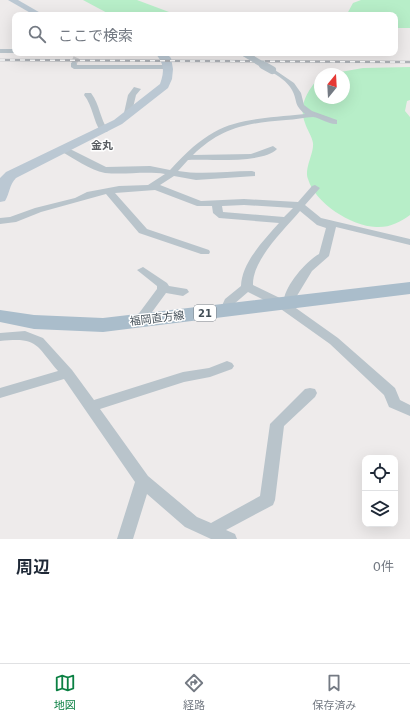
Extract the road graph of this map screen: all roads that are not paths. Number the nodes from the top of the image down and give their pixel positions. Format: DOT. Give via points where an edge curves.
graph roads {
  1 [pos="12,0"];
  2 [pos="34,12"];
  3 [pos="0,51"];
  4 [pos="12,51"];
  5 [pos="164,56"];
  6 [pos="248,56"];
  7 [pos="74,63"];
  8 [pos="168,67"];
  9 [pos="137,89"];
  10 [pos="88,95"];
  11 [pos="130,114"];
  12 [pos="314,115"];
  13 [pos="334,122"];
  14 [pos="104,130"];
  15 [pos="63,149"];
  16 [pos="273,149"];
  17 [pos="185,158"];
  18 [pos="171,173"];
  19 [pos="252,174"];
  20 [pos="151,187"];
  21 [pos="316,188"];
  22 [pos="108,191"];
  23 [pos="0,198"];
  24 [pos="217,203"];
  25 [pos="299,205"];
  26 [pos="286,220"];
  27 [pos="318,220"];
  28 [pos="0,221"];
  29 [pos="410,242"];
  30 [pos="205,252"];
  31 [pos="143,270"];
  32 [pos="247,287"];
  33 [pos="410,288"];
  34 [pos="163,289"];
  35 [pos="183,292"];
  36 [pos="286,303"];
  37 [pos="226,310"];
  38 [pos="0,316"];
  39 [pos="140,320"];
  40 [pos="0,338"];
  41 [pos="227,366"];
  42 [pos="68,373"];
  43 [pos="0,393"];
  44 [pos="310,393"];
  45 [pos="92,406"];
  46 [pos="410,411"];
  47 [pos="143,481"];
  48 [pos="213,532"];
  49 [pos="125,539"];
  50 [pos="229,539"];
  1 -- 2 [label="street"];
  3 -- 4 [label="street"];
  5 -- 8 [label="street"];
  6 -- 12 [label="street, bridge" via="289,80 299,94 300,106"];
  7 -- 8 [label="street" via="74,67"];
  8 -- 11 [label="street" via="168,78 164,86"];
  9 -- 11 [label="street" via="132,95 128,113"];
  10 -- 14 [label="street" via="95,102 100,127"];
  11 -- 14 [label="street"];
  12 -- 13 [label="street"];
  12 -- 17 [label="street" via="234,124 211,136"];
  14 -- 15 [label="street"];
  15 -- 18 [label="street" via="106,170 150,169"];
  15 -- 23 [label="street" via="11,175 4,182"];
  16 -- 17 [label="street" via="252,157"];
  17 -- 18 [label="street"];
  18 -- 19 [label="street" via="196,177"];
  18 -- 20 [label="street"];
  20 -- 22 [label="street"];
  20 -- 24 [label="street" via="200,204"];
  21 -- 25 [label="street"];
  22 -- 28 [label="street" via="38,210 12,220"];
  22 -- 30 [label="street" via="143,231"];
  24 -- 25 [label="street"];
  24 -- 26 [label="street" via="218,213 222,216"];
  25 -- 26 [label="street"];
  25 -- 27 [label="street"];
  26 -- 32 [label="street" via="266,244 247,275"];
  27 -- 29 [label="street"];
  27 -- 36 [label="street" via="331,228 324,256 317,258 296,284"];
  31 -- 34 [label="street" via="162,285"];
  32 -- 36 [label="street"];
  32 -- 37 [label="street" via="229,302"];
  33 -- 36 [label="main road, 福岡直方線 / 21"];
  34 -- 35 [label="street"];
  34 -- 39 [label="street"];
  36 -- 37 [label="main road, 福岡直方線 / 21"];
  36 -- 46 [label="street" via="334,341 390,392 394,404"];
  37 -- 39 [label="main road, 福岡直方線 / 21"];
  38 -- 39 [label="main road, 福岡直方線 / 21" via="34,322 77,325"];
  40 -- 42 [label="street" via="22,335 34,337"];
  41 -- 45 [label="street"];
  42 -- 43 [label="street"];
  42 -- 45 [label="street"];
  44 -- 48 [label="street" via="277,424 267,500 220,525"];
  45 -- 47 [label="street"];
  47 -- 48 [label="street" via="191,522"];
  47 -- 49 [label="street"];
  48 -- 50 [label="street"];
}
